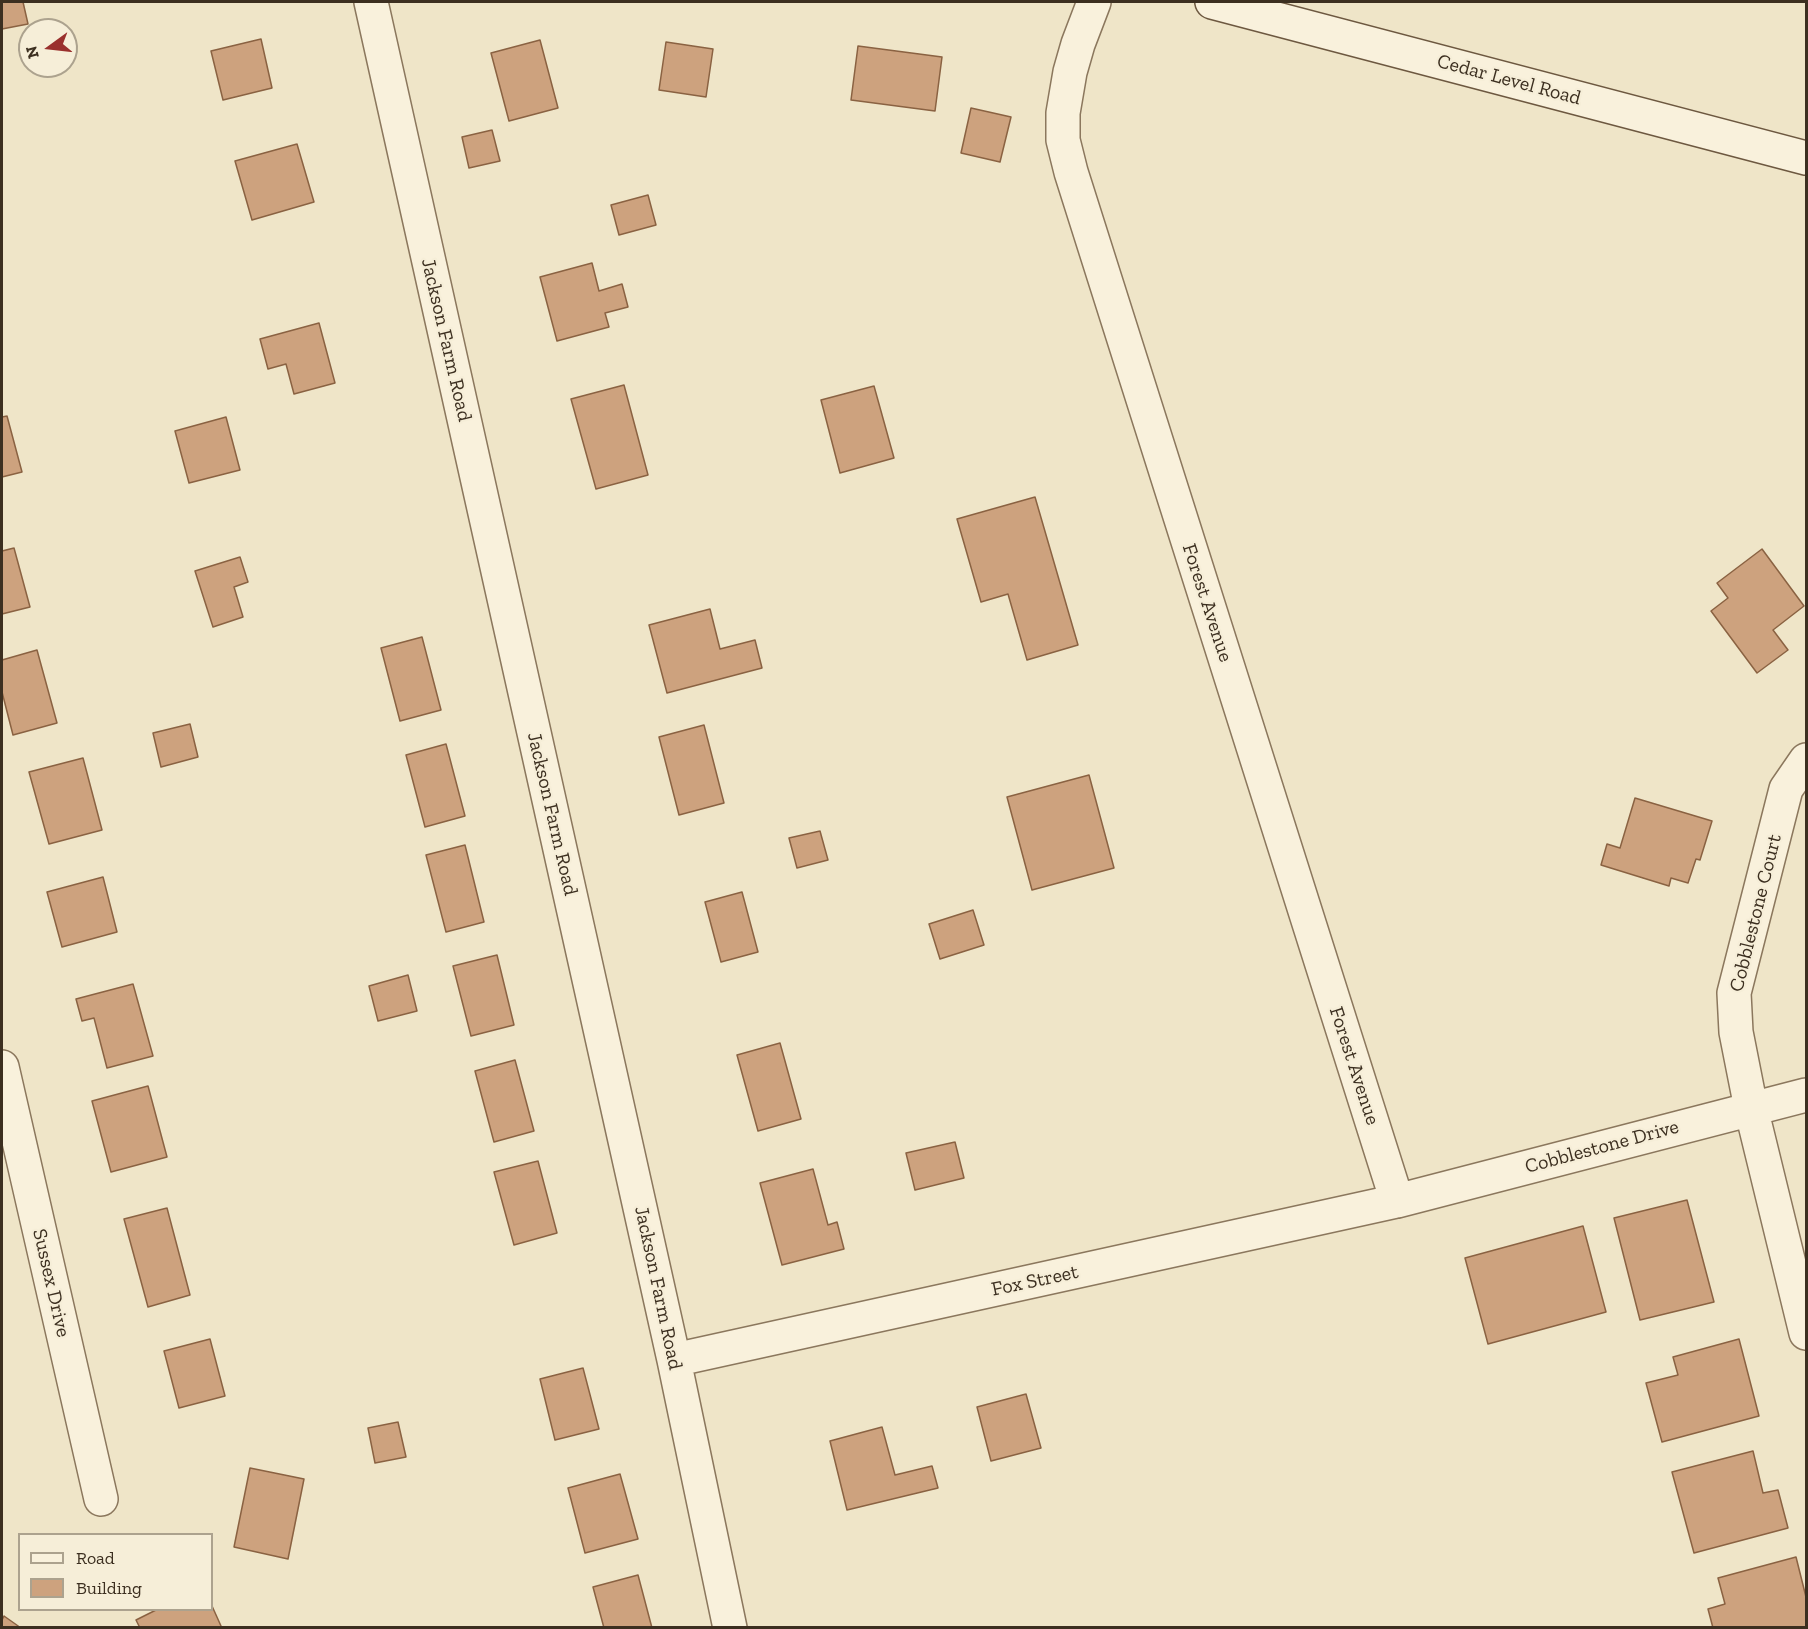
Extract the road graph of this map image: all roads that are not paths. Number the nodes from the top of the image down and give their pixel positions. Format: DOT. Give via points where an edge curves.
graph roads {
  1 [pos="370,2"];
  2 [pos="1094,2"];
  3 [pos="1212,2"];
  4 [pos="1806,158"];
  5 [pos="1806,760"];
  6 [pos="2,1067"];
  7 [pos="1806,1095"];
  8 [pos="1751,1108"];
  9 [pos="1397,1201"];
  10 [pos="1806,1333"];
  11 [pos="674,1360"];
  12 [pos="101,1499"];
  13 [pos="730,1628"];
  1 -- 11 [label="street, Jackson Farm Road"];
  2 -- 9 [label="street, Forest Avenue" via="1072,63 1063,113 1071,172"];
  3 -- 4 [label="street, Cedar Level Road"];
  5 -- 8 [label="street, Cobblestone Court" via="1786,789 1734,993 1736,1032"];
  6 -- 12 [label="street, Sussex Drive"];
  7 -- 8 [label="street, Cobblestone Drive"];
  8 -- 9 [label="street, Cobblestone Drive"];
  8 -- 10 [label="street, Cobblestone Court"];
  9 -- 11 [label="street, Fox Street"];
  11 -- 13 [label="street, Jackson Farm Road"];
}
